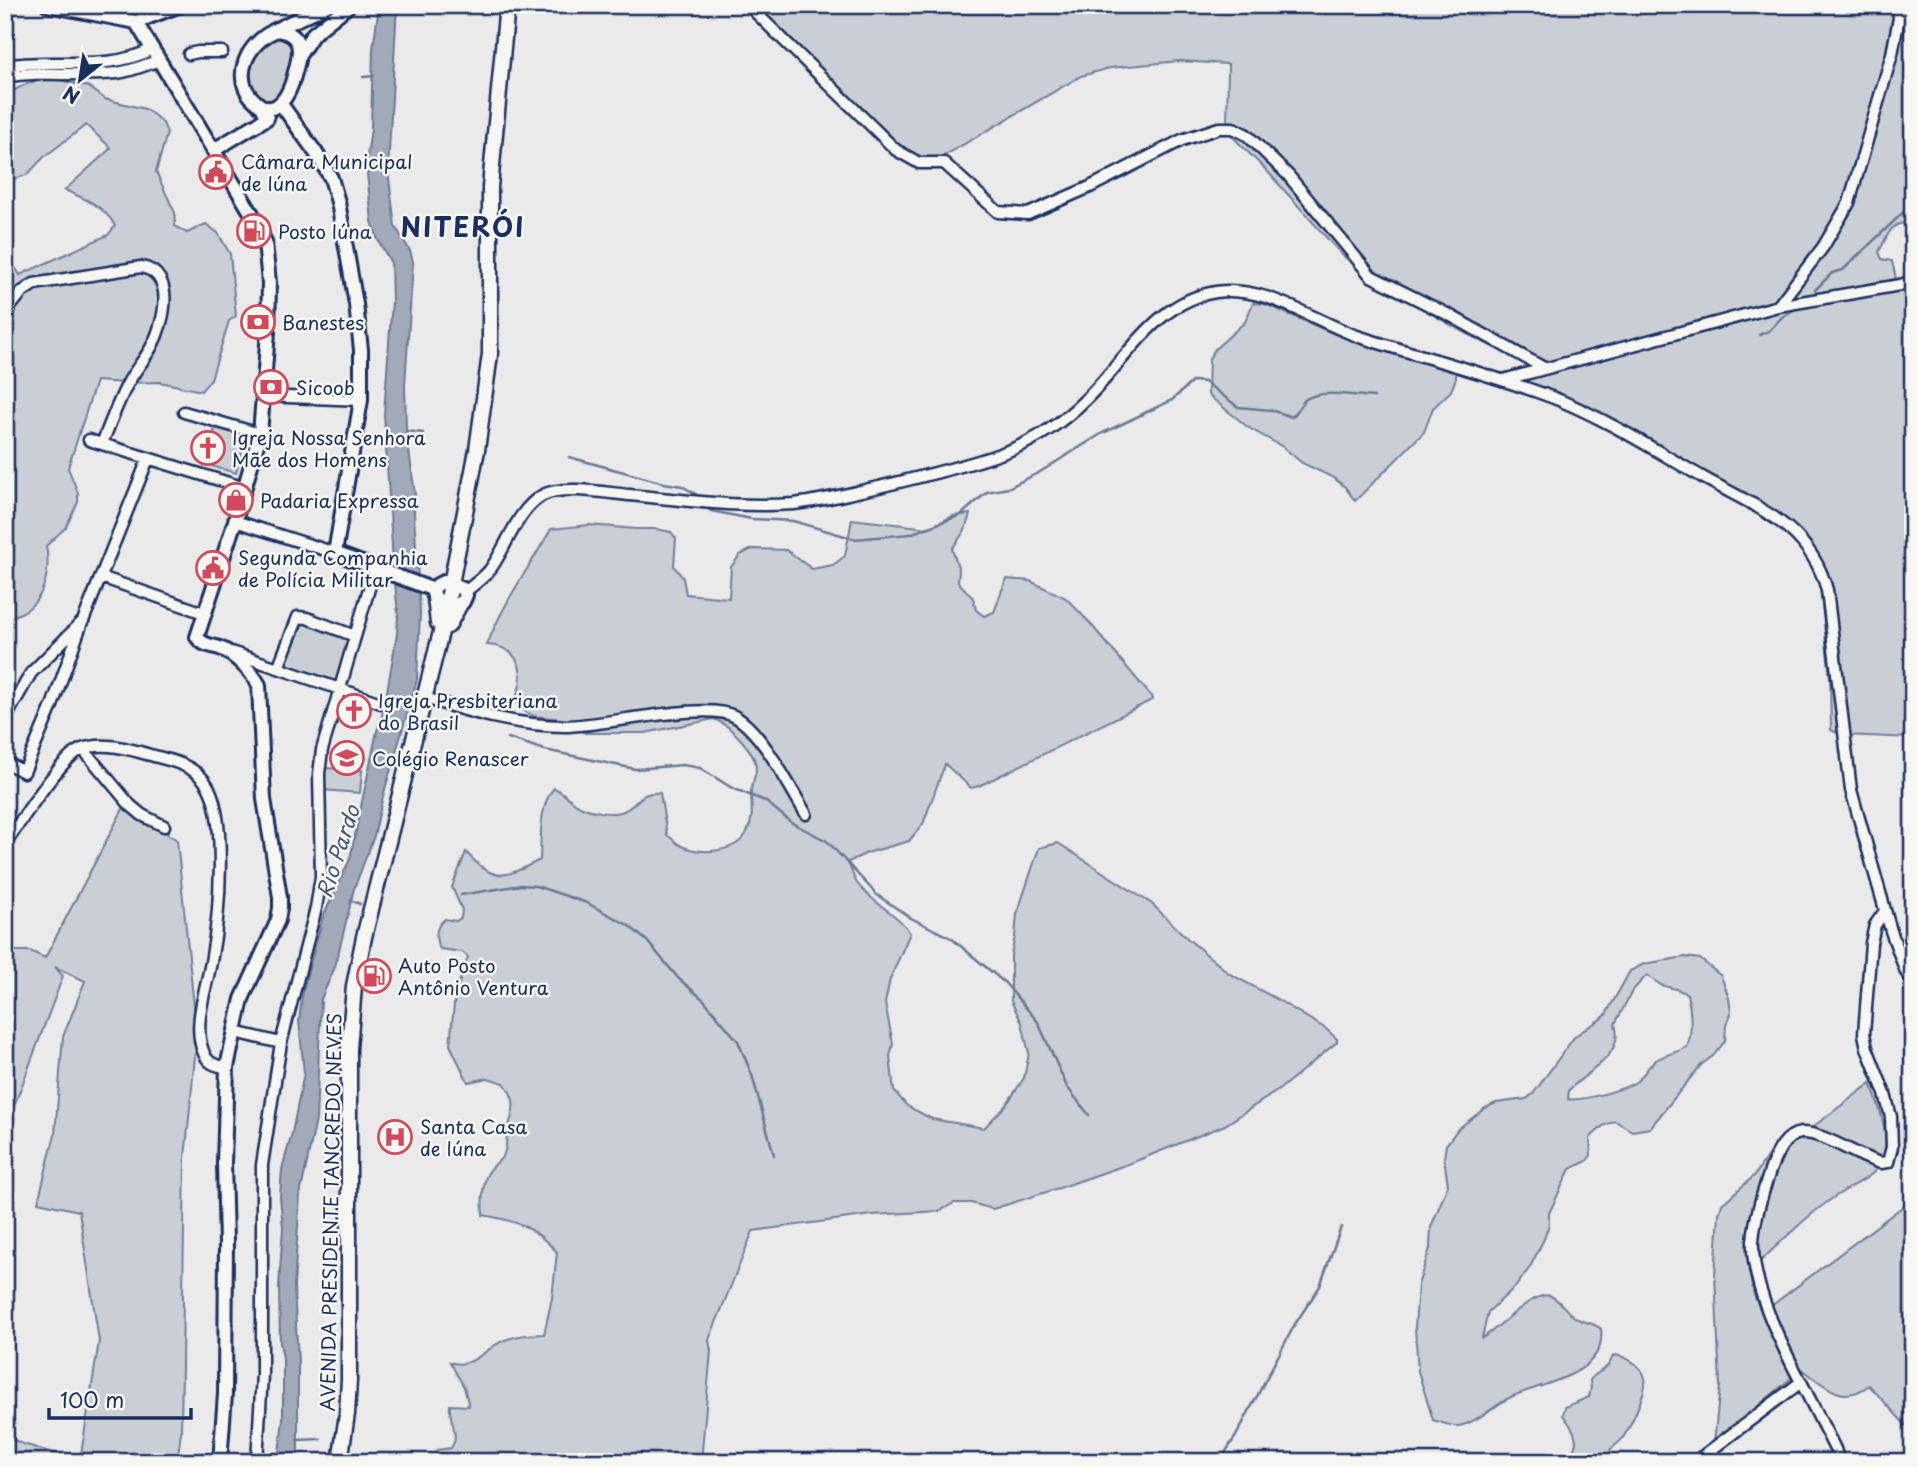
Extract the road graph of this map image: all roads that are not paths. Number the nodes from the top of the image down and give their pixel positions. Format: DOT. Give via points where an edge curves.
graph roads {
  1 [pos="48,5"];
  2 [pos="180,5"];
  3 [pos="327,5"];
  4 [pos="349,5"];
  5 [pos="506,5"];
  6 [pos="748,5"];
  7 [pos="1898,5"];
  8 [pos="305,10"];
  9 [pos="136,22"];
  10 [pos="269,33"];
  11 [pos="152,49"];
  12 [pos="222,52"];
  13 [pos="189,54"];
  14 [pos="300,54"];
  15 [pos="159,60"];
  16 [pos="5,66"];
  17 [pos="5,77"];
  18 [pos="281,104"];
  19 [pos="262,106"];
  20 [pos="214,150"];
  21 [pos="1913,281"];
  22 [pos="1778,306"];
  23 [pos="5,313"];
  24 [pos="1544,368"];
  25 [pos="1503,380"];
  26 [pos="263,396"];
  27 [pos="361,400"];
  28 [pos="184,412"];
  29 [pos="260,434"];
  30 [pos="89,440"];
  31 [pos="102,444"];
  32 [pos="148,459"];
  33 [pos="245,488"];
  34 [pos="235,521"];
  35 [pos="335,553"];
  36 [pos="376,568"];
  37 [pos="101,577"];
  38 [pos="445,594"];
  39 [pos="204,612"];
  40 [pos="83,621"];
  41 [pos="355,636"];
  42 [pos="436,649"];
  43 [pos="223,650"];
  44 [pos="278,668"];
  45 [pos="341,690"];
  46 [pos="425,698"];
  47 [pos="381,703"];
  48 [pos="5,719"];
  49 [pos="83,749"];
  50 [pos="5,762"];
  51 [pos="806,814"];
  52 [pos="164,826"];
  53 [pos="5,844"];
  54 [pos="1885,911"];
  55 [pos="1913,982"];
  56 [pos="235,1031"];
  57 [pos="281,1043"];
  58 [pos="227,1067"];
  59 [pos="1801,1382"];
  60 [pos="220,1462"];
  61 [pos="257,1462"];
  62 [pos="340,1462"];
  63 [pos="1695,1462"];
  64 [pos="1839,1462"];
  1 -- 9 [label="street"];
  2 -- 9 [label="street"];
  3 -- 8 [label="street"];
  4 -- 14 [label="street" via="313,34"];
  5 -- 38 [label="main road" via="491,187 490,354 477,450"];
  6 -- 24 [label="street" via="896,150 919,163 944,163 998,212 1028,214 1182,140 1233,128 1247,135 1288,175 1371,276"];
  7 -- 22 [label="street" via="1892,54 1849,203 1823,247"];
  8 -- 10 [label="street"];
  9 -- 11 [label="street"];
  10 -- 14 [label="street" via="289,33 298,42"];
  10 -- 19 [label="street" via="252,47 244,67 246,88"];
  11 -- 15 [label="street"];
  11 -- 16 [label="street" via="118,61"];
  12 -- 13 [label="street"];
  14 -- 18 [label="street" via="289,93"];
  15 -- 17 [label="street" via="110,73"];
  15 -- 20 [label="street"];
  18 -- 19 [label="street"];
  18 -- 27 [label="street" via="316,153 335,190 356,304"];
  19 -- 20 [label="street" via="267,118"];
  20 -- 26 [label="street" via="265,242 269,283"];
  21 -- 22 [label="street"];
  22 -- 24 [label="street"];
  23 -- 31 [label="street" via="34,284 141,267 158,275 164,287 160,326 129,380"];
  24 -- 25 [label="street"];
  25 -- 38 [label="street" via="1341,330 1250,293 1216,292 1173,308 1076,408 1038,436 1003,453 795,504 578,491 545,495 524,513 488,572"];
  25 -- 54 [label="street" via="1608,423 1776,518 1815,557 1827,590 1852,790"];
  26 -- 27 [label="street"];
  26 -- 29 [label="street"];
  27 -- 35 [label="street"];
  28 -- 29 [label="street"];
  29 -- 33 [label="street"];
  30 -- 31 [label="street"];
  31 -- 32 [label="street"];
  32 -- 33 [label="street"];
  32 -- 37 [label="street"];
  33 -- 34 [label="street"];
  34 -- 35 [label="street"];
  34 -- 39 [label="street"];
  35 -- 36 [label="street"];
  36 -- 38 [label="street"];
  36 -- 41 [label="street"];
  37 -- 39 [label="street"];
  37 -- 40 [label="street"];
  38 -- 42 [label="main road"];
  38 -- 42 [label="main road" via="438,615"];
  39 -- 43 [label="street" via="198,640"];
  40 -- 48 [label="street" via="31,673"];
  40 -- 50 [label="street" via="24,772"];
  41 -- 44 [label="street" via="298,617"];
  41 -- 45 [label="street"];
  42 -- 46 [label="main road, AVENIDA PRESIDENTE TANCREDO NEVES"];
  43 -- 44 [label="street"];
  43 -- 56 [label="street" via="259,685 264,799 280,897 278,920 242,999"];
  44 -- 45 [label="street"];
  45 -- 47 [label="street"];
  45 -- 57 [label="street" via="319,762 321,877 317,908"];
  46 -- 51 [label="street" via="495,717 563,726 691,712 732,715 760,741"];
  46 -- 62 [label="main road, AVENIDA PRESIDENTE TANCREDO NEVES" via="363,937 353,996 349,1380"];
  49 -- 52 [label="street" via="130,805"];
  49 -- 53 [label="street" via="57,773"];
  49 -- 58 [label="street" via="114,747 170,760 196,772 209,788 220,856 213,955 200,1028 208,1060"];
  54 -- 55 [label="street"];
  54 -- 59 [label="street" via="1875,925 1871,943 1864,1034 1891,1117 1890,1159 1881,1163 1816,1136 1794,1135 1774,1161 1757,1216 1753,1242 1760,1283"];
  56 -- 57 [label="street"];
  56 -- 58 [label="street"];
  57 -- 61 [label="street" via="262,1165"];
  58 -- 60 [label="street" via="225,1394"];
  59 -- 63 [label="street"];
  59 -- 64 [label="street"];
}
